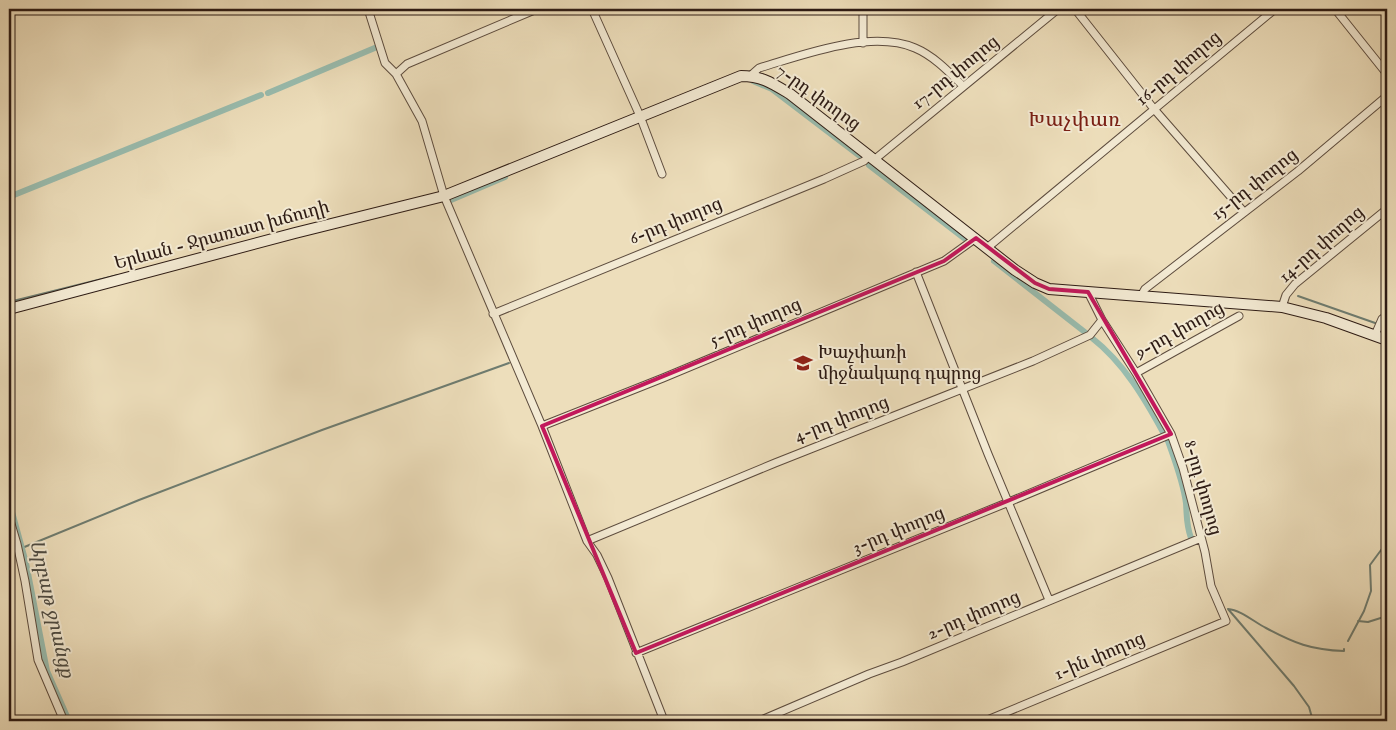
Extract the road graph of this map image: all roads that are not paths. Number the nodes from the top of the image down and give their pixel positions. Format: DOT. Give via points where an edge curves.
graph roads {
  1 [pos="368,9"];
  2 [pos="592,9"];
  3 [pos="863,9"];
  4 [pos="1058,9"];
  5 [pos="1075,9"];
  6 [pos="1275,9"];
  7 [pos="1335,9"];
  8 [pos="532,11"];
  9 [pos="863,43"];
  10 [pos="396,74"];
  11 [pos="1387,74"];
  12 [pos="750,76"];
  13 [pos="963,86"];
  14 [pos="1387,96"];
  15 [pos="1154,109"];
  16 [pos="640,116"];
  17 [pos="872,158"];
  18 [pos="662,174"];
  19 [pos="444,196"];
  20 [pos="1387,209"];
  21 [pos="1244,212"];
  22 [pos="976,238"];
  23 [pos="987,248"];
  24 [pos="916,272"];
  25 [pos="1088,292"];
  26 [pos="1140,296"];
  27 [pos="1282,307"];
  28 [pos="9,308"];
  29 [pos="493,314"];
  30 [pos="1239,316"];
  31 [pos="1385,317"];
  32 [pos="1102,320"];
  33 [pos="1375,335"];
  34 [pos="1387,340"];
  35 [pos="1136,373"];
  36 [pos="962,388"];
  37 [pos="542,426"];
  38 [pos="1171,434"];
  39 [pos="1009,502"];
  40 [pos="9,517"];
  41 [pos="1200,538"];
  42 [pos="587,541"];
  43 [pos="1050,600"];
  44 [pos="1226,621"];
  45 [pos="636,653"];
  46 [pos="64,721"];
  47 [pos="669,721"];
  48 [pos="759,721"];
  49 [pos="985,721"];
  1 -- 10 [label="street" via="385,63"];
  2 -- 16 [label="street"];
  3 -- 9 [label="street"];
  4 -- 13 [label="street, 17-րդ փողոց"];
  5 -- 15 [label="street"];
  6 -- 15 [label="street, 16-րդ փողոց"];
  7 -- 11 [label="street"];
  8 -- 10 [label="street" via="407,64"];
  9 -- 12 [label="street" via="832,46 759,68"];
  9 -- 13 [label="street" via="882,41 914,47"];
  10 -- 19 [label="street" via="422,121"];
  12 -- 16 [label="main road, 7-րդ փողոց" via="741,76"];
  12 -- 17 [label="main road, 7-րդ փողոց" via="764,78 790,94"];
  13 -- 17 [label="street, 17-րդ փողոց"];
  14 -- 21 [label="street, 15-րդ փողոց"];
  15 -- 21 [label="street"];
  15 -- 23 [label="street, 16-րդ փողոց"];
  16 -- 18 [label="street"];
  16 -- 19 [label="main road, 7-րդ փողոց"];
  17 -- 22 [label="main road, 7-րդ փողոց"];
  17 -- 29 [label="street, 6-րդ փողոց"];
  19 -- 28 [label="main road, Երևան - Ջրառատ խճուղի"];
  19 -- 29 [label="street"];
  20 -- 27 [label="street, 14-րդ փողոց" via="1295,284"];
  21 -- 26 [label="street, 15-րդ փողոց"];
  22 -- 23 [label="main road, 7-րդ փողոց"];
  22 -- 24 [label="street, 5-րդ փողոց" via="944,261"];
  23 -- 25 [label="main road, 7-րդ փողոց" via="1034,283 1049,289"];
  24 -- 36 [label="street"];
  24 -- 37 [label="street, 5-րդ փողոց"];
  25 -- 26 [label="main road"];
  25 -- 32 [label="street, 8-րդ փողոց"];
  26 -- 27 [label="main road"];
  27 -- 33 [label="main road"];
  29 -- 37 [label="street"];
  30 -- 35 [label="street, 9-րդ փողոց"];
  31 -- 33 [label="street"];
  32 -- 35 [label="street, 8-րդ փողոց"];
  32 -- 36 [label="street, 4-րդ փողոց" via="1090,335 1072,344"];
  33 -- 34 [label="main road"];
  35 -- 38 [label="street, 8-րդ փողոց"];
  36 -- 39 [label="street"];
  36 -- 42 [label="street, 4-րդ փողոց"];
  37 -- 42 [label="street"];
  38 -- 39 [label="street, 3-րդ փողոց"];
  38 -- 41 [label="street, 8-րդ փողոց"];
  39 -- 43 [label="street"];
  39 -- 45 [label="street, 3-րդ փողոց"];
  40 -- 46 [label="street" via="25,580 38,660"];
  41 -- 43 [label="street, 2-րդ փողոց"];
  41 -- 44 [label="street, 8-րդ փողոց" via="1211,586"];
  42 -- 45 [label="street" via="608,578"];
  43 -- 48 [label="street, 2-րդ փողոց"];
  44 -- 49 [label="street, 1-ին փողոց"];
  45 -- 47 [label="street" via="663,718"];
}
